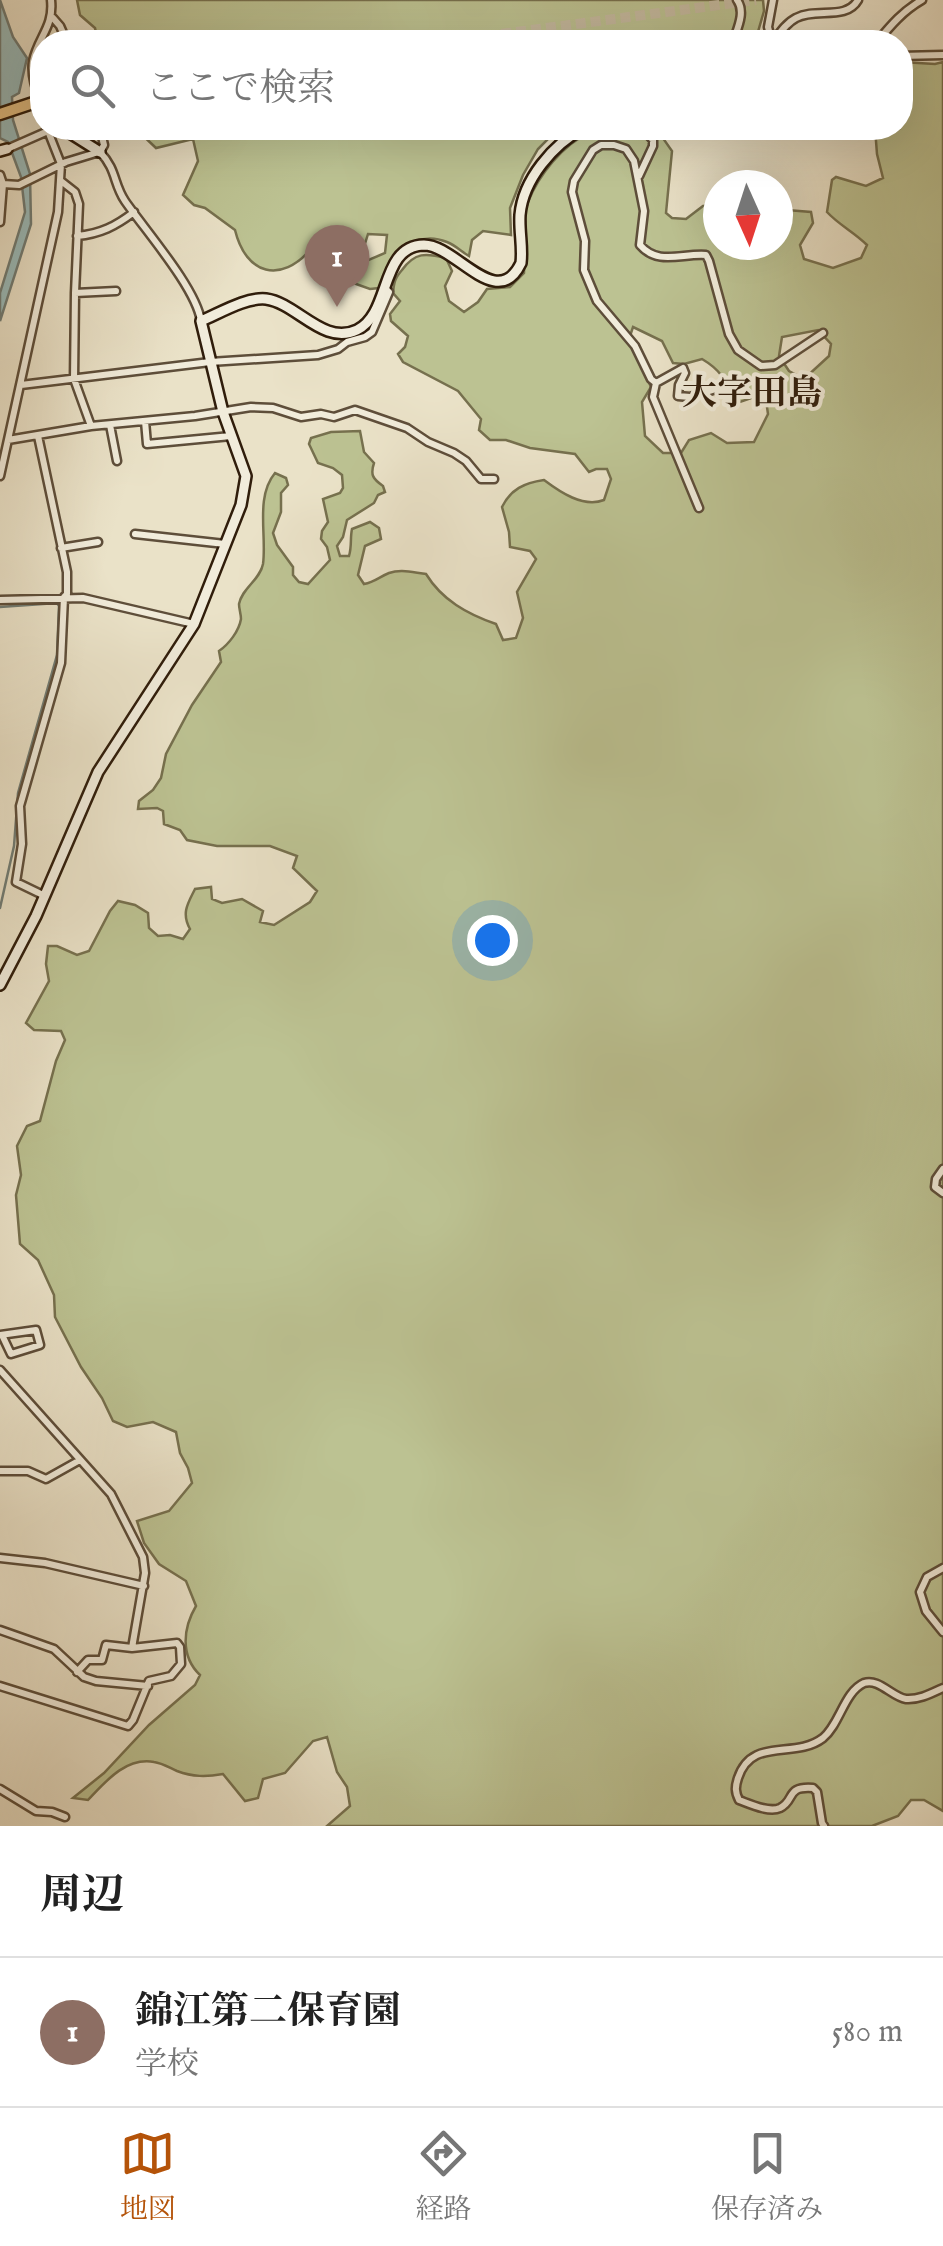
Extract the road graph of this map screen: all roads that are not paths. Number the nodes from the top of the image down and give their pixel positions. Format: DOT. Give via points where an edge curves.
graph roads {
  1 [pos="51,0"];
  2 [pos="736,0"];
  3 [pos="773,0"];
  4 [pos="858,0"];
  5 [pos="922,0"];
  6 [pos="52,17"];
  7 [pos="46,30"];
  8 [pos="62,30"];
  9 [pos="737,30"];
  10 [pos="769,30"];
  11 [pos="783,30"];
  12 [pos="886,30"];
  13 [pos="943,55"];
  14 [pos="913,56"];
  15 [pos="30,105"];
  16 [pos="0,114"];
  17 [pos="30,140"];
  18 [pos="51,140"];
  19 [pos="81,140"];
  20 [pos="103,140"];
  21 [pos="566,140"];
  22 [pos="653,140"];
  23 [pos="4,150"];
  24 [pos="100,152"];
  25 [pos="60,164"];
  26 [pos="0,175"];
  27 [pos="638,178"];
  28 [pos="61,182"];
  29 [pos="3,184"];
  30 [pos="134,212"];
  31 [pos="0,222"];
  32 [pos="77,236"];
  33 [pos="385,288"];
  34 [pos="116,291"];
  35 [pos="74,293"];
  36 [pos="201,321"];
  37 [pos="823,333"];
  38 [pos="210,362"];
  39 [pos="74,379"];
  40 [pos="656,382"];
  41 [pos="21,385"];
  42 [pos="716,388"];
  43 [pos="222,412"];
  44 [pos="145,420"];
  45 [pos="90,426"];
  46 [pos="110,426"];
  47 [pos="38,436"];
  48 [pos="232,436"];
  49 [pos="8,440"];
  50 [pos="118,461"];
  51 [pos="0,476"];
  52 [pos="494,479"];
  53 [pos="699,508"];
  54 [pos="135,534"];
  55 [pos="98,542"];
  56 [pos="226,545"];
  57 [pos="62,548"];
  58 [pos="64,597"];
  59 [pos="0,600"];
  60 [pos="194,624"];
  61 [pos="46,896"];
  62 [pos="0,985"];
  63 [pos="943,1169"];
  64 [pos="943,1193"];
  65 [pos="1,1336"];
  66 [pos="0,1370"];
  67 [pos="80,1460"];
  68 [pos="0,1471"];
  69 [pos="0,1558"];
  70 [pos="943,1568"];
  71 [pos="144,1586"];
  72 [pos="0,1630"];
  73 [pos="943,1632"];
  74 [pos="132,1648"];
  75 [pos="77,1672"];
  76 [pos="0,1686"];
  77 [pos="148,1686"];
  78 [pos="943,1688"];
  79 [pos="0,1789"];
  80 [pos="65,1816"];
  81 [pos="824,1826"];
  1 -- 6 [label="street"];
  2 -- 9 [label="street"];
  3 -- 10 [label="street"];
  4 -- 11 [label="street" via="847,11 796,18"];
  5 -- 12 [label="street"];
  6 -- 7 [label="street"];
  6 -- 8 [label="street"];
  13 -- 14 [label="street"];
  15 -- 16 [label="main road"];
  17 -- 23 [label="street"];
  18 -- 25 [label="street"];
  19 -- 24 [label="street"];
  20 -- 24 [label="street"];
  21 -- 33 [label="street" via="525,194 521,263 511,277 491,281 444,250 421,245 398,257"];
  22 -- 27 [label="street"];
  24 -- 25 [label="street"];
  24 -- 30 [label="street"];
  25 -- 28 [label="street"];
  25 -- 29 [label="street" via="19,185"];
  26 -- 29 [label="street"];
  27 -- 37 [label="street" via="644,211 640,245 658,257 706,255 738,350 762,366 775,365"];
  27 -- 40 [label="street" via="626,150 601,145 592,150 572,192 590,287"];
  28 -- 32 [label="street" via="78,198"];
  28 -- 41 [label="street"];
  29 -- 31 [label="street"];
  30 -- 32 [label="street" via="111,228"];
  30 -- 36 [label="street" via="188,290"];
  32 -- 35 [label="street"];
  33 -- 36 [label="street" via="371,320 348,333 326,330 268,299"];
  33 -- 38 [label="street" via="372,332 338,349"];
  34 -- 35 [label="street"];
  35 -- 39 [label="street"];
  36 -- 38 [label="street"];
  38 -- 39 [label="street"];
  38 -- 43 [label="street"];
  39 -- 41 [label="street"];
  39 -- 45 [label="street"];
  40 -- 42 [label="street" via="683,368 678,396"];
  40 -- 53 [label="street" via="656,406"];
  41 -- 49 [label="street"];
  43 -- 44 [label="street"];
  43 -- 48 [label="street"];
  43 -- 52 [label="street" via="265,406 296,417 334,417 361,411 454,453 481,479"];
  44 -- 46 [label="street"];
  44 -- 48 [label="street" via="147,444"];
  45 -- 46 [label="street"];
  45 -- 47 [label="street"];
  46 -- 50 [label="street"];
  47 -- 49 [label="street"];
  47 -- 57 [label="street"];
  48 -- 56 [label="street" via="246,476"];
  49 -- 51 [label="street"];
  54 -- 56 [label="street"];
  55 -- 57 [label="street"];
  56 -- 60 [label="street"];
  57 -- 58 [label="street" via="68,572"];
  58 -- 59 [label="street"];
  58 -- 60 [label="street"];
  58 -- 61 [label="street" via="61,664 20,806 16,882"];
  60 -- 61 [label="street" via="98,772"];
  61 -- 62 [label="street"];
  63 -- 64 [label="street" via="936,1187"];
  65 -- 65 [label="street" via="10,1354 40,1345 36,1330"];
  66 -- 67 [label="street"];
  67 -- 68 [label="street" via="46,1479"];
  67 -- 71 [label="street" via="119,1507 143,1557"];
  69 -- 71 [label="street"];
  70 -- 73 [label="street" via="927,1577 920,1592"];
  71 -- 74 [label="street"];
  72 -- 75 [label="street" via="54,1649"];
  74 -- 75 [label="street" via="106,1645 102,1660 88,1660"];
  74 -- 77 [label="street" via="180,1646 181,1664 172,1676"];
  75 -- 77 [label="street" via="96,1681"];
  76 -- 77 [label="street" via="128,1726"];
  78 -- 81 [label="street" via="907,1698 864,1684 822,1738 746,1762 736,1785 739,1800 778,1809 798,1789 813,1788"];
  79 -- 80 [label="street" via="36,1812"];
}
